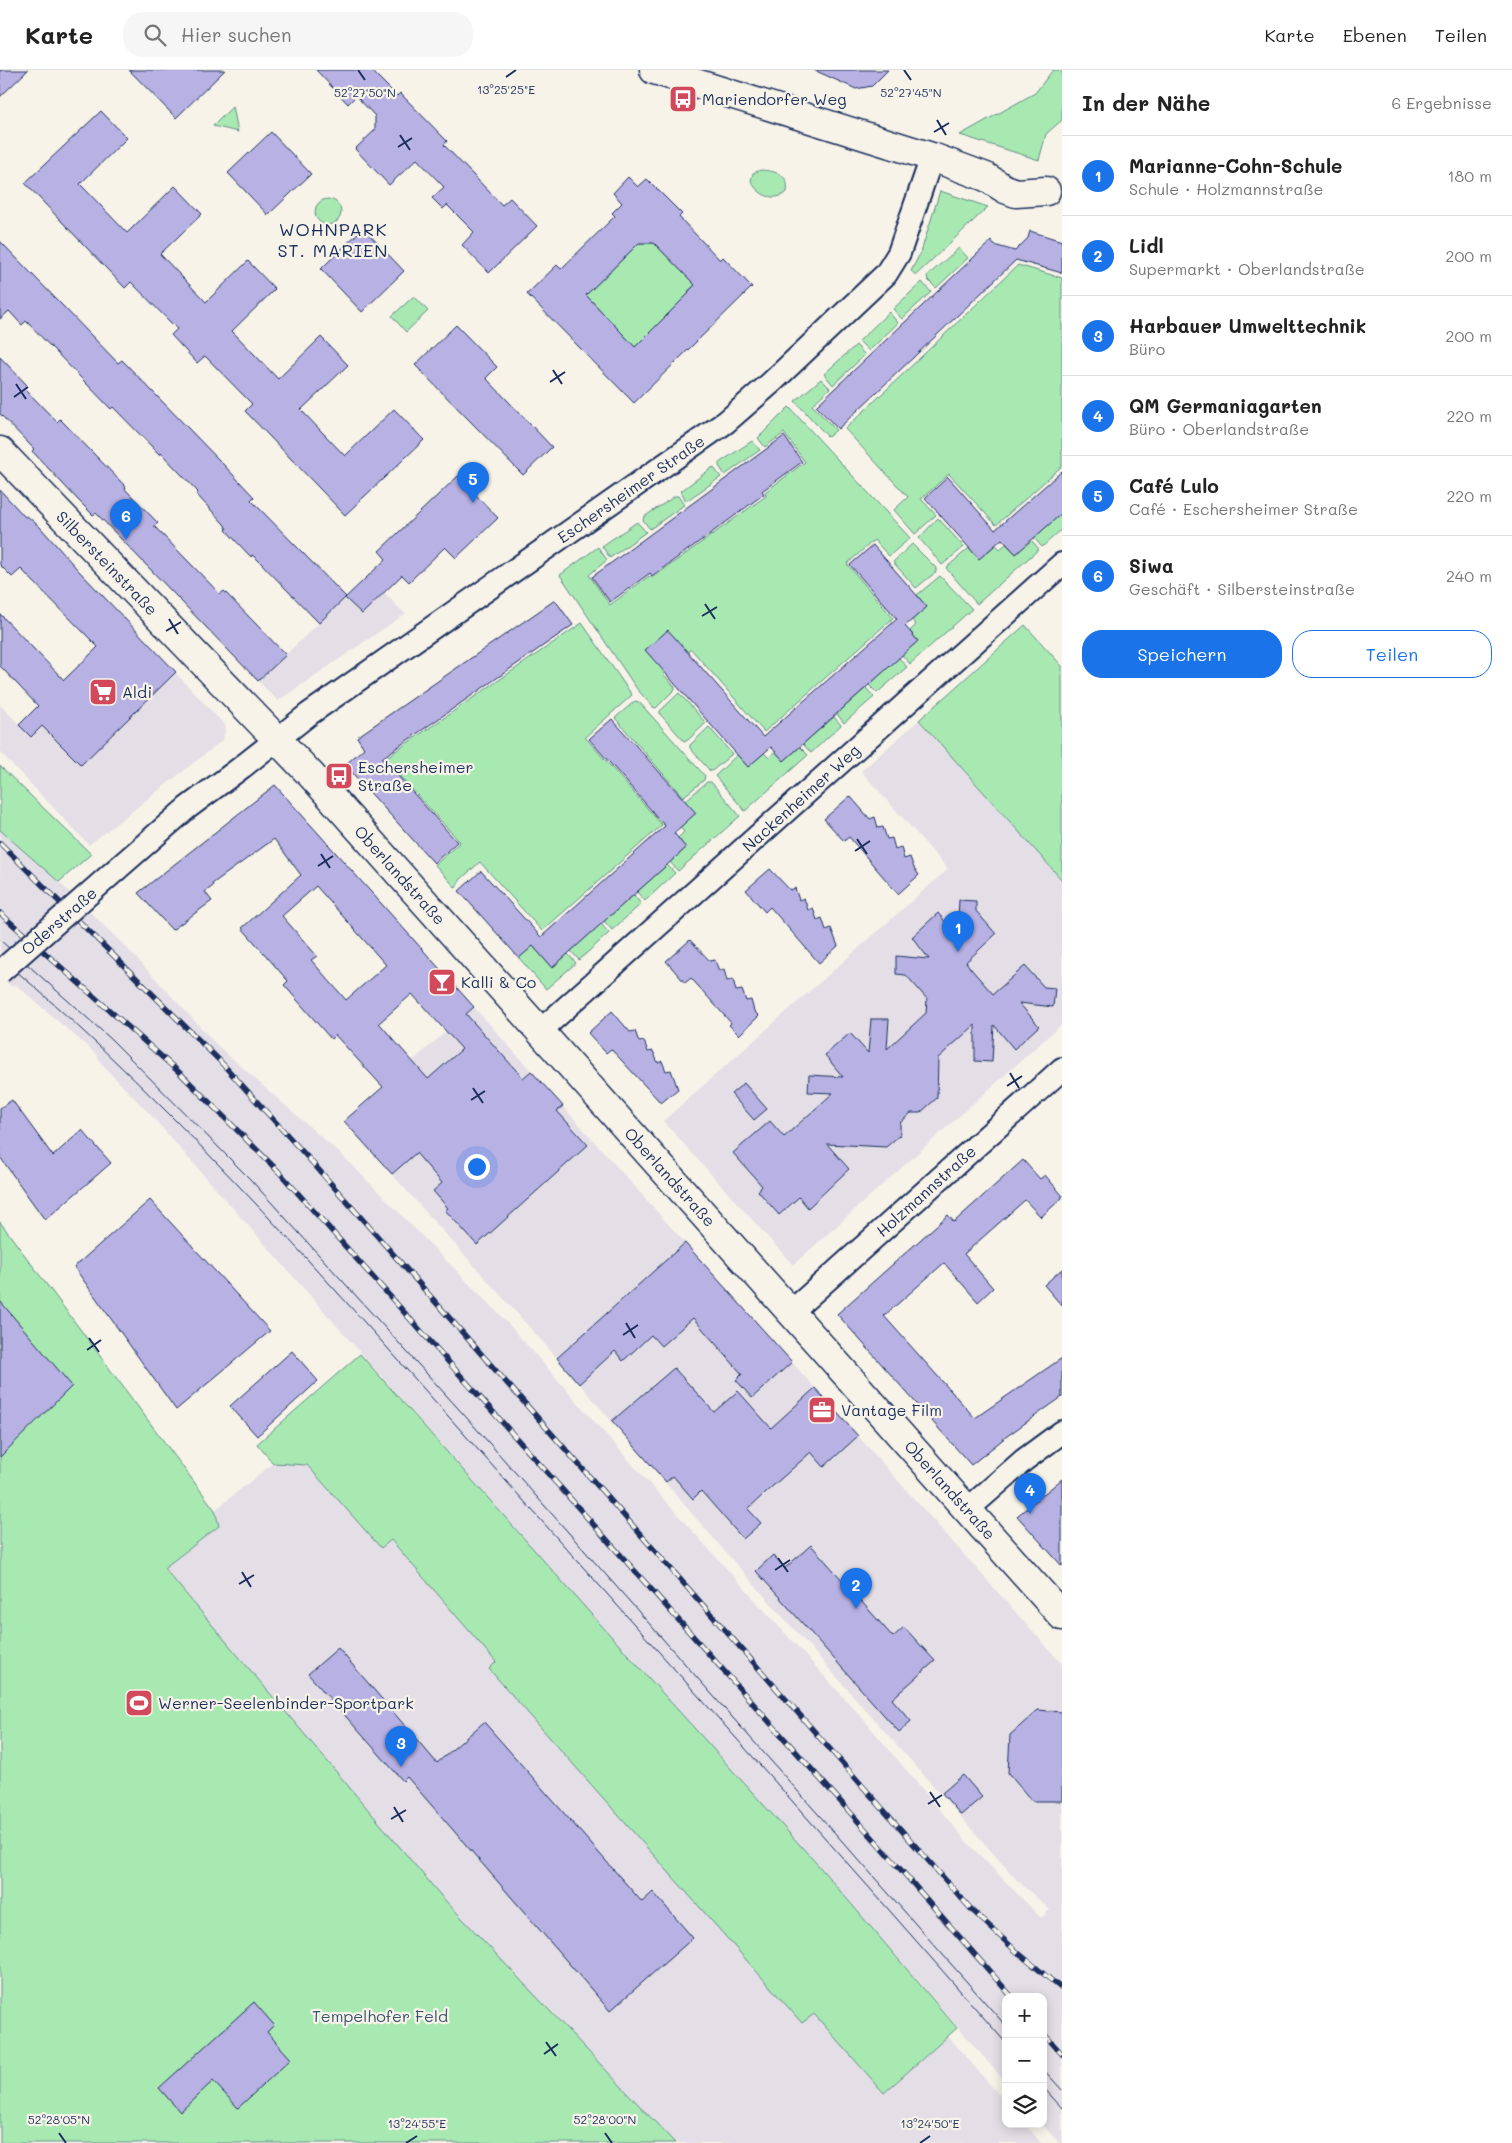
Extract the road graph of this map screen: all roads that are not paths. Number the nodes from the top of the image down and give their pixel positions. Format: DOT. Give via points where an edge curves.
graph roads {
  1 [pos="654,70"];
  2 [pos="932,157"];
  3 [pos="1054,194"];
  4 [pos="0,451"];
  5 [pos="1062,564"];
  6 [pos="278,739"];
  7 [pos="117,869"];
  8 [pos="0,972"];
  9 [pos="540,1031"];
  10 [pos="1062,1069"];
  11 [pos="791,1312"];
  12 [pos="1062,1432"];
  13 [pos="967,1510"];
  14 [pos="1062,1616"];
  1 -- 2 [label="street"];
  2 -- 3 [label="street" via="986,176 1010,172 1022,175"];
  2 -- 6 [label="street, Eschersheimer Straße" via="899,252 886,274 746,406"];
  4 -- 6 [label="street, Silbersteinstraße"];
  5 -- 9 [label="street, Nackenheimer Weg"];
  6 -- 7 [label="street, Eschersheimer Straße" via="187,808"];
  6 -- 9 [label="street, Oberlandstraße"];
  7 -- 8 [label="street, Oderstraße, bridge"];
  9 -- 11 [label="street, Oberlandstraße"];
  10 -- 11 [label="street, Holzmannstraße"];
  11 -- 13 [label="street, Oberlandstraße"];
  12 -- 13 [label="street"];
  13 -- 14 [label="street, Oberlandstraße"];
}
